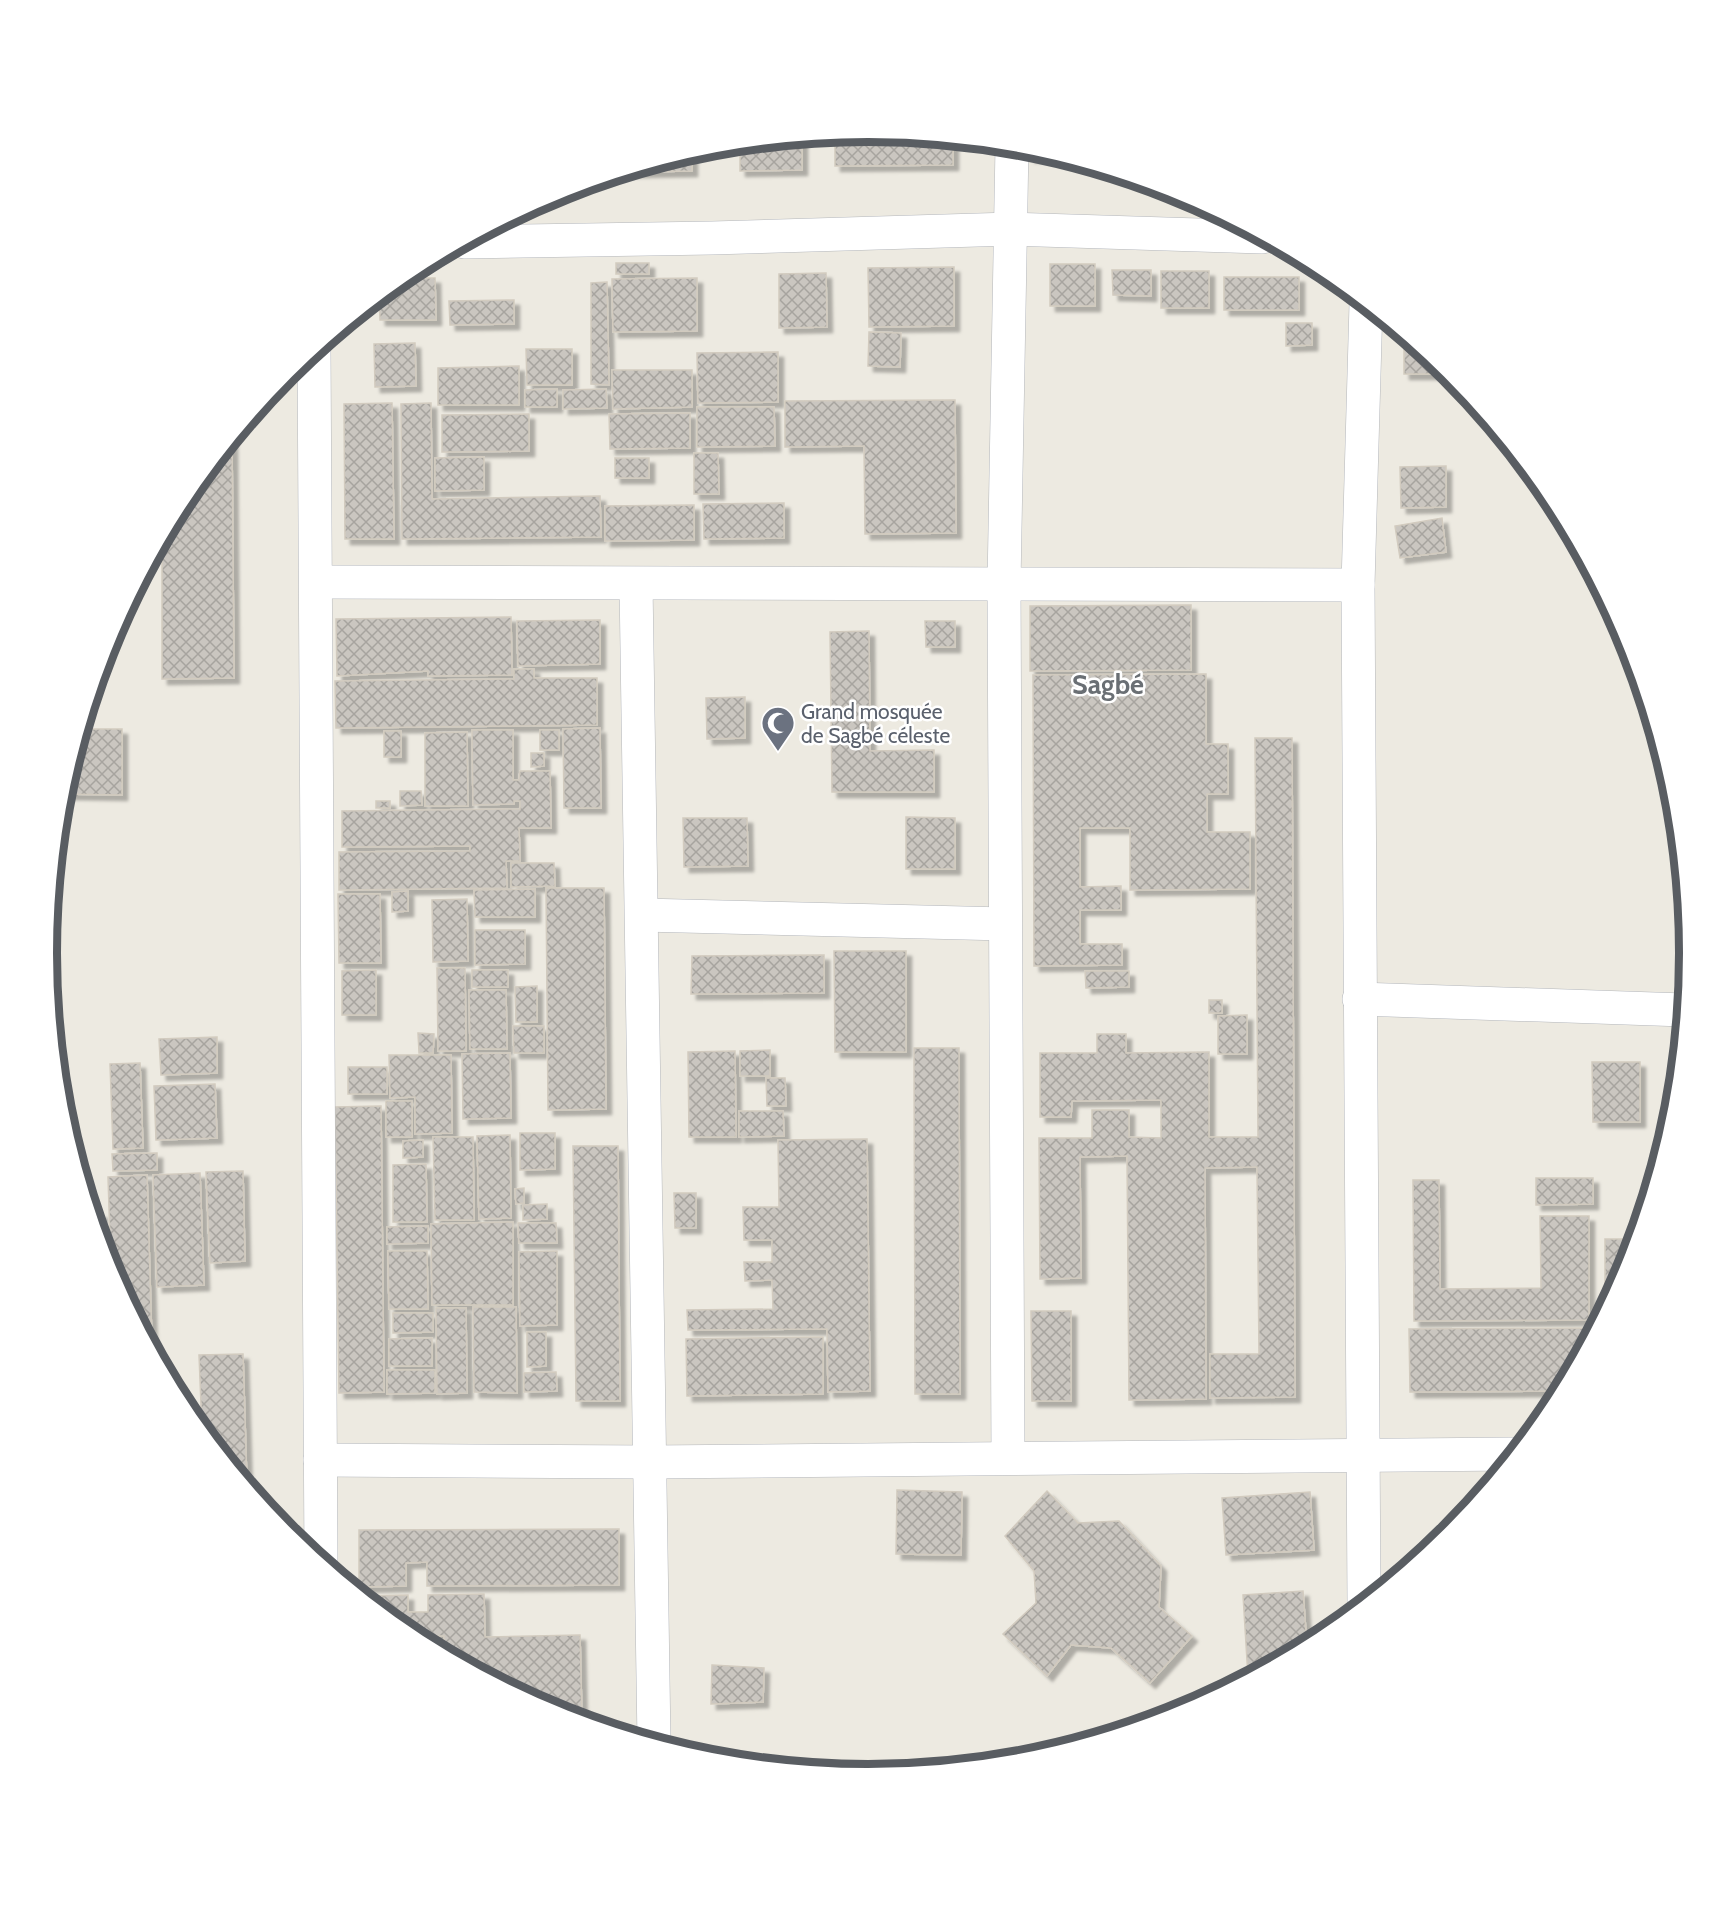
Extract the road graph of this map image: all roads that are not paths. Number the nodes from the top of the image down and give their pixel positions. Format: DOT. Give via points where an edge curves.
graph roads {
  1 [pos="1012,156"];
  2 [pos="1011,229"];
  3 [pos="1247,237"];
  4 [pos="480,242"];
  5 [pos="1366,313"];
  6 [pos="314,361"];
  7 [pos="317,582"];
  8 [pos="636,584"];
  9 [pos="1004,585"];
  10 [pos="1358,585"];
  11 [pos="642,915"];
  12 [pos="1005,924"];
  13 [pos="1359,999"];
  14 [pos="1677,1010"];
  15 [pos="1505,1454"];
  16 [pos="1365,1456"];
  17 [pos="1008,1457"];
  18 [pos="320,1460"];
  19 [pos="651,1462"];
  20 [pos="321,1551"];
  21 [pos="1364,1594"];
  22 [pos="654,1735"];
  1 -- 2 [label="street"];
  2 -- 3 [label="street"];
  2 -- 4 [label="street"];
  2 -- 9 [label="street"];
  5 -- 10 [label="street"];
  6 -- 7 [label="street"];
  7 -- 8 [label="street"];
  7 -- 18 [label="street"];
  8 -- 9 [label="street"];
  8 -- 11 [label="street"];
  9 -- 10 [label="street"];
  9 -- 12 [label="street"];
  10 -- 13 [label="street"];
  11 -- 12 [label="street"];
  11 -- 19 [label="street"];
  12 -- 17 [label="street"];
  13 -- 14 [label="street"];
  13 -- 16 [label="street"];
  15 -- 16 [label="street"];
  16 -- 17 [label="street"];
  16 -- 21 [label="street"];
  17 -- 19 [label="street"];
  18 -- 19 [label="street"];
  18 -- 20 [label="street"];
  19 -- 22 [label="street"];
}
